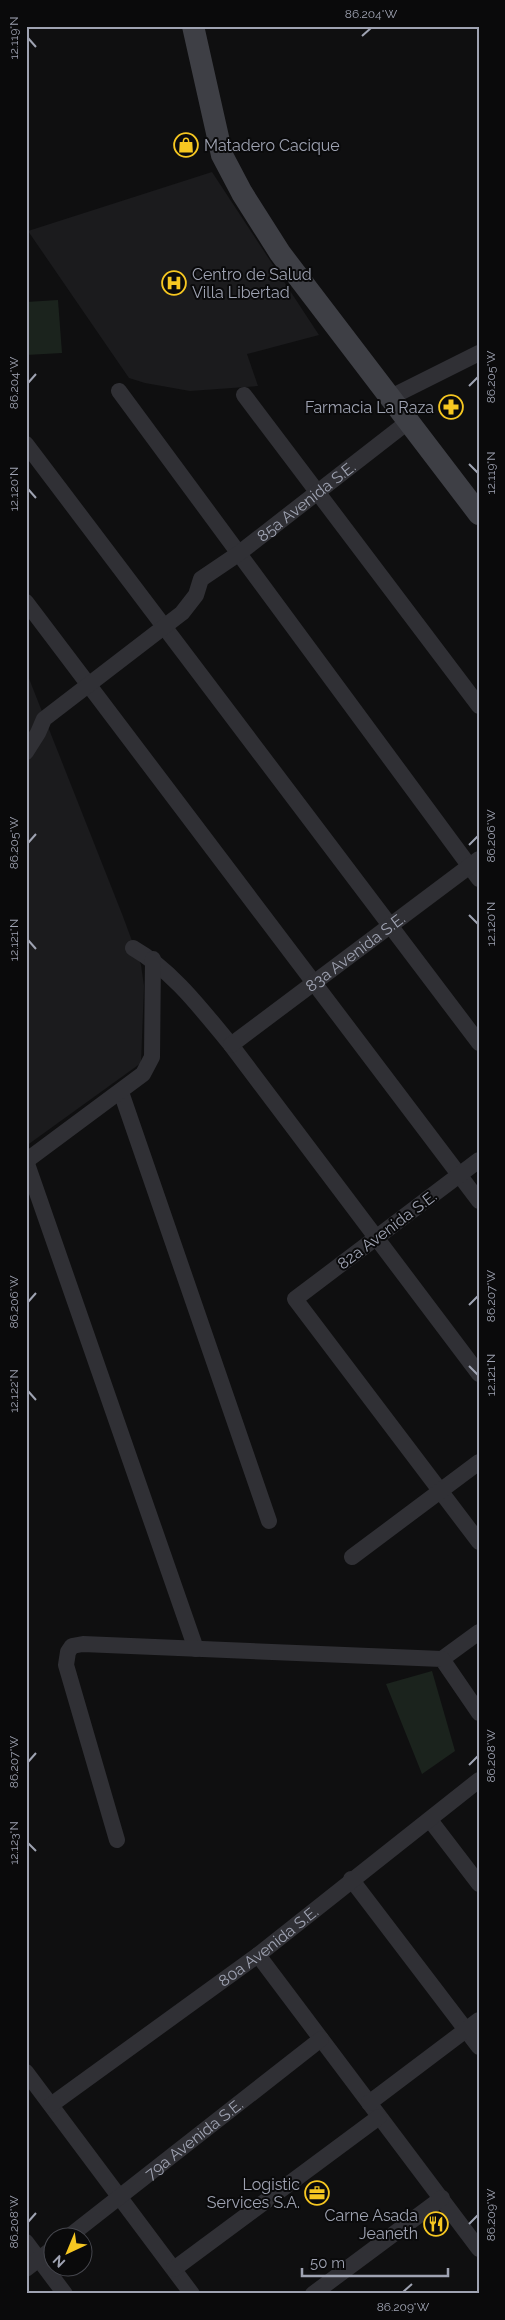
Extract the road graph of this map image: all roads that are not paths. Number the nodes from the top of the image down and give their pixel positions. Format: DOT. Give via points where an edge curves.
graph roads {
  1 [pos="193,26"];
  2 [pos="479,353"];
  3 [pos="119,391"];
  4 [pos="244,395"];
  5 [pos="391,397"];
  6 [pos="409,421"];
  7 [pos="26,444"];
  8 [pos="318,493"];
  9 [pos="479,514"];
  10 [pos="238,554"];
  11 [pos="26,602"];
  12 [pos="165,627"];
  13 [pos="89,685"];
  14 [pos="479,706"];
  15 [pos="26,752"];
  16 [pos="476,868"];
  17 [pos="390,925"];
  18 [pos="133,948"];
  19 [pos="153,959"];
  20 [pos="314,983"];
  21 [pos="479,1043"];
  22 [pos="230,1045"];
  23 [pos="122,1092"];
  24 [pos="479,1160"];
  25 [pos="26,1161"];
  26 [pos="459,1175"];
  27 [pos="479,1201"];
  28 [pos="376,1238"];
  29 [pos="479,1374"];
  30 [pos="479,1462"];
  31 [pos="440,1491"];
  32 [pos="269,1520"];
  33 [pos="479,1542"];
  34 [pos="352,1557"];
  35 [pos="479,1632"];
  36 [pos="196,1648"];
  37 [pos="442,1659"];
  38 [pos="479,1713"];
  39 [pos="479,1780"];
  40 [pos="430,1820"];
  41 [pos="117,1840"];
  42 [pos="352,1879"];
  43 [pos="479,1884"];
  44 [pos="258,1956"];
  45 [pos="479,2020"];
  46 [pos="466,2030"];
  47 [pos="321,2040"];
  48 [pos="479,2047"];
  49 [pos="26,2072"];
  50 [pos="369,2103"];
  51 [pos="51,2105"];
  52 [pos="379,2117"];
  53 [pos="120,2198"];
  54 [pos="442,2198"];
  55 [pos="80,2228"];
  56 [pos="26,2242"];
  57 [pos="479,2249"];
  58 [pos="33,2264"];
  59 [pos="174,2269"];
  60 [pos="65,2294"];
  61 [pos="192,2294"];
  62 [pos="313,2294"];
  1 -- 5 [label="street" via="222,155 238,186 280,253"];
  2 -- 5 [label="street"];
  3 -- 10 [label="street"];
  4 -- 8 [label="street"];
  5 -- 6 [label="street"];
  6 -- 8 [label="street, 85a Avenida S.E."];
  6 -- 9 [label="street"];
  7 -- 12 [label="street"];
  8 -- 10 [label="street, 85a Avenida S.E."];
  8 -- 14 [label="street"];
  10 -- 12 [label="street, 85a Avenida S.E." via="201,579 196,595"];
  10 -- 16 [label="street"];
  11 -- 13 [label="street"];
  12 -- 13 [label="street"];
  12 -- 17 [label="street"];
  13 -- 15 [label="street" via="44,719"];
  13 -- 20 [label="street"];
  16 -- 17 [label="street, 83a Avenida S.E."];
  17 -- 20 [label="street, 83a Avenida S.E."];
  17 -- 21 [label="street"];
  18 -- 19 [label="street"];
  19 -- 22 [label="street" via="194,1000"];
  19 -- 23 [label="street" via="152,1057 143,1074"];
  20 -- 22 [label="street, 83a Avenida S.E."];
  20 -- 26 [label="street"];
  22 -- 28 [label="street"];
  23 -- 25 [label="street"];
  23 -- 32 [label="street"];
  24 -- 26 [label="street, 82a Avenida S.E."];
  25 -- 36 [label="street"];
  26 -- 27 [label="street"];
  26 -- 28 [label="street, 82a Avenida S.E."];
  28 -- 29 [label="street"];
  28 -- 31 [label="street, 82a Avenida S.E." via="295,1299"];
  30 -- 31 [label="street"];
  31 -- 33 [label="street"];
  31 -- 34 [label="street"];
  35 -- 37 [label="street"];
  36 -- 37 [label="street"];
  36 -- 41 [label="street" via="83,1644 72,1646 68,1652 66,1665"];
  37 -- 38 [label="street"];
  39 -- 40 [label="street, 80a Avenida S.E."];
  40 -- 42 [label="street, 80a Avenida S.E."];
  40 -- 43 [label="street"];
  42 -- 44 [label="street, 80a Avenida S.E."];
  42 -- 46 [label="street"];
  44 -- 47 [label="street"];
  44 -- 51 [label="street, 80a Avenida S.E."];
  45 -- 46 [label="street"];
  46 -- 48 [label="street"];
  46 -- 50 [label="street"];
  47 -- 50 [label="street"];
  47 -- 53 [label="street, 79a Avenida S.E."];
  49 -- 51 [label="street"];
  50 -- 52 [label="street"];
  51 -- 53 [label="street"];
  52 -- 54 [label="street"];
  52 -- 59 [label="street"];
  53 -- 55 [label="street, 79a Avenida S.E."];
  53 -- 59 [label="street"];
  54 -- 57 [label="street"];
  54 -- 62 [label="street"];
  56 -- 58 [label="street"];
  58 -- 60 [label="street"];
  59 -- 61 [label="street"];
}
